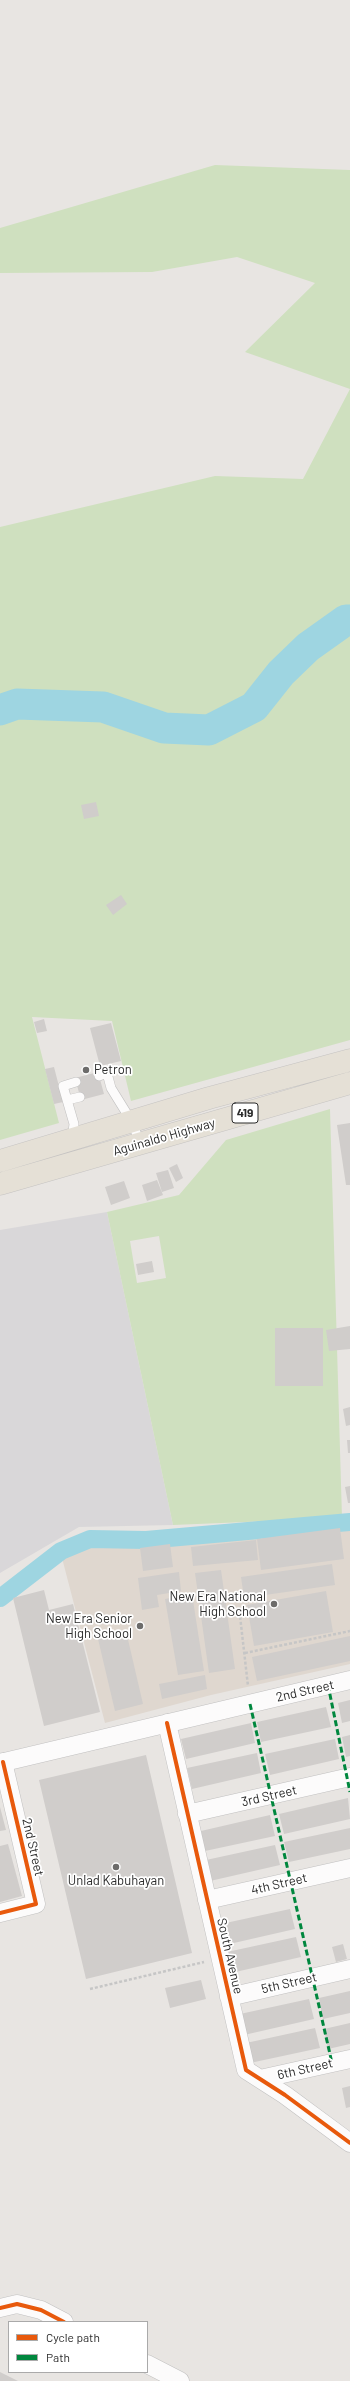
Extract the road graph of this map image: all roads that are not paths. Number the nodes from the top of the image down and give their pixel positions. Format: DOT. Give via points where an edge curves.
graph roads {
  1 [pos="350,1060"];
  2 [pos="99,1076"];
  3 [pos="76,1082"];
  4 [pos="350,1083"];
  5 [pos="80,1097"];
  6 [pos="67,1100"];
  7 [pos="132,1122"];
  8 [pos="72,1140"];
  9 [pos="140,1143"];
  10 [pos="0,1161"];
  11 [pos="69,1164"];
  12 [pos="0,1184"];
  13 [pos="350,1680"];
  14 [pos="167,1723"];
  15 [pos="1,1762"];
  16 [pos="350,1777"];
  17 [pos="187,1814"];
  18 [pos="350,1868"];
  19 [pos="207,1900"];
  20 [pos="0,1913"];
  21 [pos="350,1969"];
  22 [pos="229,1997"];
  23 [pos="350,2059"];
  24 [pos="260,2079"];
  25 [pos="350,2143"];
  26 [pos="0,2308"];
  27 [pos="62,2321"];
  28 [pos="148,2365"];
  29 [pos="180,2381"];
  1 -- 7 [label="main road, Aguinaldo Highway / 419"];
  2 -- 7 [label="lane" via="107,1073 107,1089"];
  3 -- 6 [label="lane" via="63,1086"];
  4 -- 9 [label="main road, Aguinaldo Highway / 419"];
  5 -- 6 [label="lane"];
  6 -- 8 [label="lane" via="74,1124"];
  7 -- 8 [label="main road, Aguinaldo Highway / 419"];
  7 -- 9 [label="lane"];
  8 -- 10 [label="main road, Aguinaldo Highway / 419"];
  8 -- 11 [label="lane"];
  9 -- 11 [label="main road, Aguinaldo Highway / 419"];
  11 -- 12 [label="main road, Aguinaldo Highway / 419"];
  13 -- 14 [label="street, 2nd Street"];
  14 -- 15 [label="street, 2nd Street"];
  14 -- 17 [label="street, South Avenue"];
  15 -- 20 [label="street, 2nd Street" via="36,1904"];
  16 -- 17 [label="street, 3rd Street"];
  17 -- 19 [label="street, South Avenue"];
  18 -- 19 [label="street, 4th Street"];
  19 -- 22 [label="street, South Avenue"];
  21 -- 22 [label="street, 5th Street"];
  22 -- 24 [label="street, South Avenue" via="246,2070"];
  23 -- 24 [label="street, 6th Street"];
  24 -- 25 [label="street, South Avenue"];
  26 -- 27 [label="street" via="17,2304 41,2310"];
  28 -- 29 [label="street"];
}
